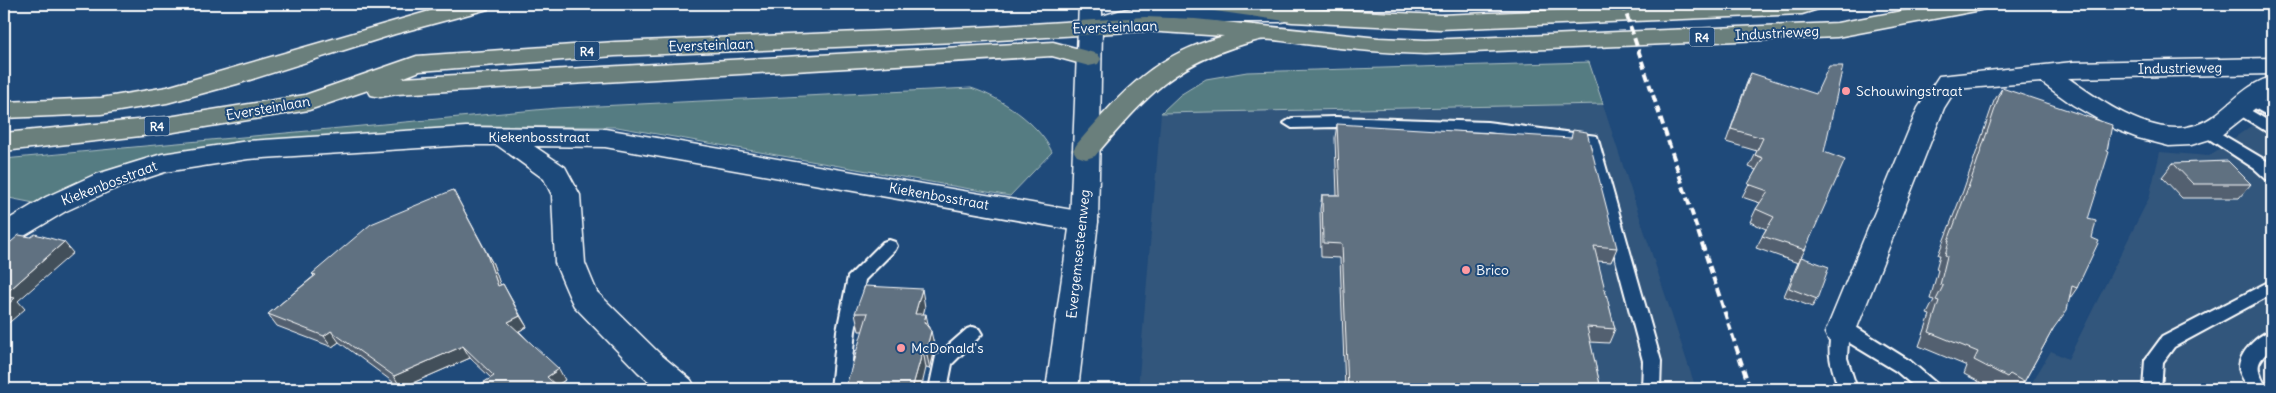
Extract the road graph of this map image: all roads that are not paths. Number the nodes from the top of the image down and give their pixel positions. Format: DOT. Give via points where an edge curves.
graph roads {
  1 [pos="480,4"];
  2 [pos="1215,4"];
  3 [pos="1250,4"];
  4 [pos="1810,4"];
  5 [pos="1976,4"];
  6 [pos="1292,15"];
  7 [pos="1091,16"];
  8 [pos="1259,33"];
  9 [pos="1426,47"];
  10 [pos="1089,59"];
  11 [pos="2047,75"];
  12 [pos="2262,89"];
  13 [pos="309,102"];
  14 [pos="4,110"];
  15 [pos="2272,113"];
  16 [pos="1292,123"];
  17 [pos="2272,130"];
  18 [pos="2208,131"];
  19 [pos="503,137"];
  20 [pos="4,142"];
  21 [pos="1086,150"];
  22 [pos="2272,175"];
  23 [pos="1084,222"];
  24 [pos="4,235"];
  25 [pos="889,246"];
  26 [pos="2272,286"];
  27 [pos="1841,329"];
  28 [pos="973,334"];
  29 [pos="2272,337"];
  30 [pos="680,389"];
  31 [pos="840,389"];
  32 [pos="938,389"];
  33 [pos="1062,389"];
  34 [pos="1651,389"];
  35 [pos="1848,389"];
  36 [pos="1930,389"];
  37 [pos="2152,389"];
  38 [pos="2258,389"];
  1 -- 14 [label="highway, R4" via="167,95 101,106"];
  2 -- 6 [label="highway, R4"];
  3 -- 6 [label="street"];
  4 -- 6 [label="highway, Industrieweg / R4" via="1802,7 1440,22"];
  5 -- 9 [label="highway, Industrieweg / R4" via="1837,30"];
  6 -- 7 [label="street" via="1133,13"];
  7 -- 8 [label="highway, Eversteinlaan / R4" via="1145,24"];
  7 -- 10 [label="street, Evergemsesteenweg"];
  7 -- 13 [label="highway, Eversteinlaan / R4" via="417,64"];
  8 -- 9 [label="highway, Eversteinlaan / R4"];
  8 -- 21 [label="highway" via="1191,55 1161,73 1139,90"];
  10 -- 13 [label="highway" via="1044,49 397,86"];
  10 -- 21 [label="street, Evergemsesteenweg"];
  11 -- 12 [label="street, Industrieweg" via="2073,70"];
  11 -- 18 [label="street" via="2094,109 2144,131 2171,136 2194,136"];
  11 -- 27 [label="street" via="1948,82 1939,93"];
  12 -- 15 [label="lane"];
  12 -- 17 [label="lane"];
  12 -- 18 [label="street"];
  13 -- 20 [label="highway, Eversteinlaan / R4" via="168,125"];
  16 -- 34 [label="lane" via="1487,127 1592,140 1652,361"];
  18 -- 22 [label="lane"];
  19 -- 23 [label="street, Kiekenbosstraat" via="605,138"];
  19 -- 24 [label="street, Kiekenbosstraat" via="466,136 248,150 162,162 104,182 56,204"];
  19 -- 30 [label="street" via="555,173 566,195 570,262 585,298 649,363"];
  21 -- 23 [label="street, Evergemsesteenweg"];
  23 -- 33 [label="street, Evergemsesteenweg"];
  25 -- 31 [label="lane" via="857,277 846,331"];
  26 -- 37 [label="lane" via="2168,342 2154,360"];
  27 -- 35 [label="lane" via="1838,358"];
  27 -- 36 [label="lane" via="1903,366"];
  28 -- 32 [label="lane" via="943,362"];
  29 -- 38 [label="lane" via="2252,356 2248,369"];
}
